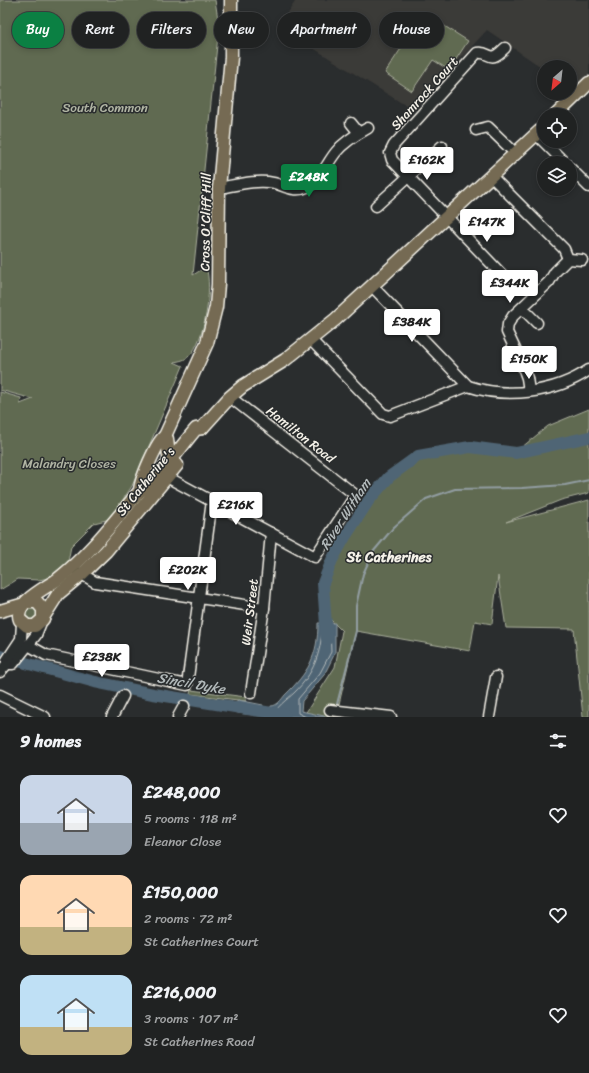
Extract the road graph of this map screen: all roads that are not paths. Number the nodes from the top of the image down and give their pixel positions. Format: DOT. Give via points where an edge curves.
graph roads {
  1 [pos="231,0"];
  2 [pos="505,48"];
  3 [pos="587,88"];
  4 [pos="564,108"];
  5 [pos="351,123"];
  6 [pos="368,128"];
  7 [pos="476,130"];
  8 [pos="358,133"];
  9 [pos="537,133"];
  10 [pos="442,146"];
  11 [pos="554,148"];
  12 [pos="516,154"];
  13 [pos="560,156"];
  14 [pos="577,175"];
  15 [pos="408,177"];
  16 [pos="492,177"];
  17 [pos="589,187"];
  18 [pos="219,188"];
  19 [pos="376,206"];
  20 [pos="447,218"];
  21 [pos="568,259"];
  22 [pos="582,260"];
  23 [pos="510,283"];
  24 [pos="372,286"];
  25 [pos="522,308"];
  26 [pos="537,323"];
  27 [pos="311,340"];
  28 [pos="589,370"];
  29 [pos="468,386"];
  30 [pos="529,391"];
  31 [pos="230,397"];
  32 [pos="202,428"];
  33 [pos="167,432"];
  34 [pos="188,439"];
  35 [pos="169,461"];
  36 [pos="168,476"];
  37 [pos="140,491"];
  38 [pos="212,501"];
  39 [pos="271,533"];
  40 [pos="71,568"];
  41 [pos="82,574"];
  42 [pos="198,598"];
  43 [pos="24,604"];
  44 [pos="264,608"];
  45 [pos="0,612"];
  46 [pos="43,618"];
  47 [pos="21,622"];
  48 [pos="21,649"];
  49 [pos="4,668"];
  50 [pos="496,677"];
  51 [pos="252,693"];
  52 [pos="0,695"];
  53 [pos="123,696"];
  54 [pos="184,706"];
  55 [pos="330,710"];
  56 [pos="45,717"];
  57 [pos="112,717"];
  58 [pos="178,717"];
  59 [pos="391,717"];
  60 [pos="489,717"];
  1 -- 18 [label="main road, Cross O'Cliff Hill" via="231,57"];
  2 -- 15 [label="street, Shamrock Court" via="498,56 490,57 477,53 394,145 390,153 392,160"];
  3 -- 4 [label="main road"];
  5 -- 8 [label="street"];
  6 -- 8 [label="street"];
  7 -- 12 [label="street" via="491,124"];
  8 -- 18 [label="street" via="338,150 317,179 306,188 293,190 273,183 251,183"];
  9 -- 12 [label="main road"];
  10 -- 15 [label="street"];
  11 -- 13 [label="street"];
  12 -- 16 [label="main road"];
  14 -- 17 [label="street"];
  15 -- 19 [label="street"];
  15 -- 20 [label="street"];
  16 -- 20 [label="main road"];
  16 -- 21 [label="street" via="561,246"];
  18 -- 33 [label="main road, Cross O'Cliff Hill" via="216,307 207,343"];
  20 -- 23 [label="street"];
  20 -- 24 [label="main road"];
  21 -- 22 [label="street"];
  21 -- 25 [label="street"];
  24 -- 27 [label="main road"];
  24 -- 29 [label="street"];
  25 -- 26 [label="street"];
  25 -- 30 [label="street" via="510,320 507,332 522,364"];
  27 -- 29 [label="street" via="383,414 390,416"];
  27 -- 31 [label="main road"];
  28 -- 30 [label="street" via="554,386"];
  29 -- 30 [label="street" via="506,394"];
  31 -- 32 [label="main road"];
  31 -- 39 [label="street, Hamilton Road" via="354,494 315,557"];
  32 -- 34 [label="main road, St Catherine's" via="196,429"];
  32 -- 36 [label="main road, St Catherine's" via="202,434"];
  33 -- 34 [label="main road" via="176,438"];
  33 -- 35 [label="main road"];
  33 -- 37 [label="main road, St Catherine's" via="158,445"];
  34 -- 35 [label="main road, St Catherine's"];
  35 -- 36 [label="main road"];
  35 -- 37 [label="main road, St Catherine's" via="144,490"];
  36 -- 38 [label="street"];
  36 -- 41 [label="main road, St Catherine's" via="106,551"];
  37 -- 40 [label="main road, St Catherine's" via="100,539"];
  38 -- 39 [label="street"];
  38 -- 42 [label="street"];
  39 -- 44 [label="street, Weir Street"];
  40 -- 41 [label="street"];
  40 -- 43 [label="main road, St Catherine's"];
  41 -- 42 [label="street" via="95,582"];
  41 -- 46 [label="main road, St Catherine's" via="58,594"];
  42 -- 44 [label="street"];
  42 -- 48 [label="street" via="187,685"];
  43 -- 45 [label="main road"];
  43 -- 46 [label="main road" via="32,601 39,603 43,609"];
  43 -- 47 [label="main road" via="19,611"];
  44 -- 51 [label="street, Weir Street"];
  45 -- 47 [label="main road"];
  46 -- 47 [label="main road" via="33,626"];
  46 -- 48 [label="street" via="40,628"];
  47 -- 48 [label="street"];
  48 -- 49 [label="street" via="13,664"];
  50 -- 60 [label="street"];
  52 -- 56 [label="street"];
  53 -- 57 [label="street"];
  54 -- 58 [label="street"];
  55 -- 59 [label="street"];
}
